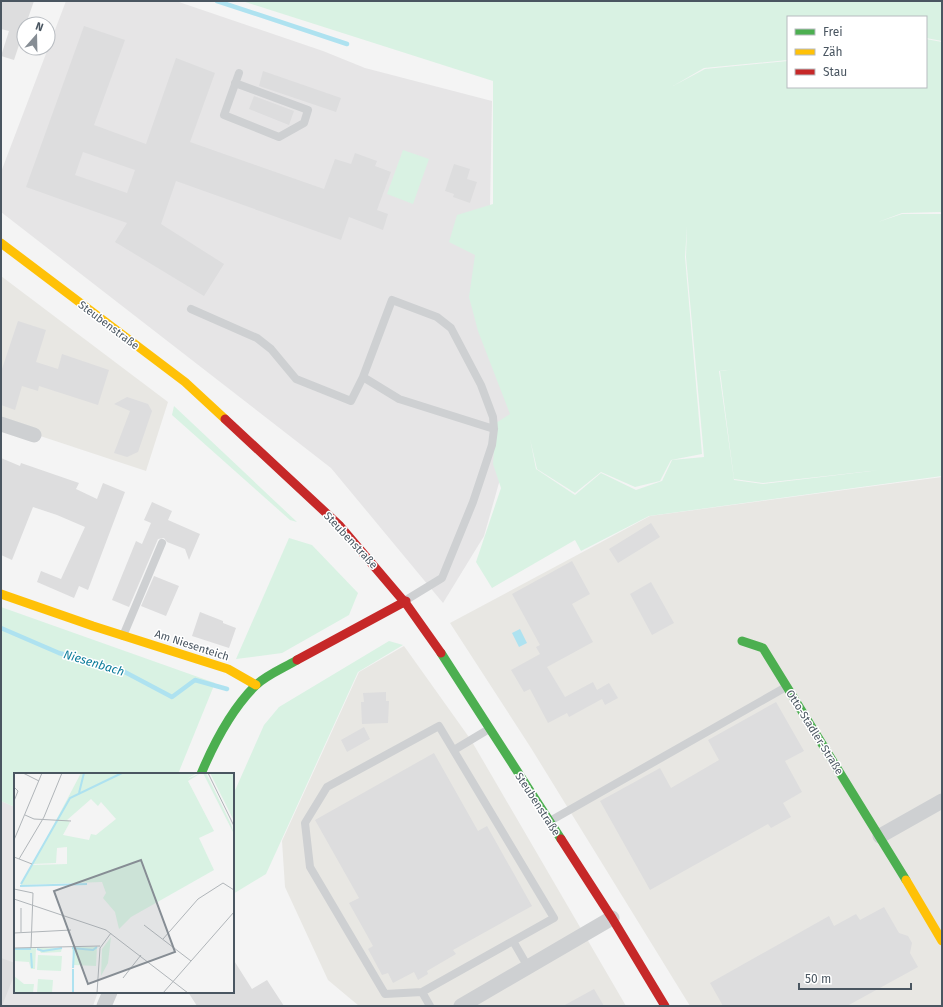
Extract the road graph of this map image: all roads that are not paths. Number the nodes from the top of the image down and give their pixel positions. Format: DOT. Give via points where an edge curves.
graph roads {
  1 [pos="239,73"];
  2 [pos="235,83"];
  3 [pos="1,243"];
  4 [pos="191,309"];
  5 [pos="363,377"];
  6 [pos="1,424"];
  7 [pos="494,429"];
  8 [pos="34,435"];
  9 [pos="162,543"];
  10 [pos="1,594"];
  11 [pos="406,601"];
  12 [pos="123,636"];
  13 [pos="742,641"];
  14 [pos="256,685"];
  15 [pos="787,686"];
  16 [pos="490,728"];
  17 [pos="454,750"];
  18 [pos="201,773"];
  19 [pos="942,801"];
  20 [pos="550,821"];
  21 [pos="880,836"];
  22 [pos="612,918"];
  23 [pos="513,941"];
  24 [pos="942,941"];
  25 [pos="528,967"];
  26 [pos="422,992"];
  27 [pos="110,993"];
  28 [pos="104,1006"];
  29 [pos="430,1006"];
  30 [pos="461,1006"];
  31 [pos="665,1006"];
  1 -- 2 [label="lane"];
  2 -- 2 [label="lane" via="224,115 279,137 304,123 308,110"];
  3 -- 11 [label="street, Steubenstraße" via="185,382 338,525"];
  4 -- 5 [label="lane" via="257,338 271,349 296,379 351,402"];
  5 -- 7 [label="lane" via="399,399"];
  5 -- 7 [label="lane" via="392,300 437,317 451,328 481,385 493,417"];
  6 -- 8 [label="street"];
  7 -- 11 [label="lane" via="492,445 473,502 442,578"];
  9 -- 12 [label="lane"];
  10 -- 12 [label="street, Am Niesenteich"];
  11 -- 14 [label="street" via="309,652"];
  11 -- 16 [label="street, Steubenstraße"];
  12 -- 14 [label="street, Am Niesenteich" via="228,669"];
  13 -- 15 [label="street, Otto-Stadler-Straße" via="763,648"];
  14 -- 18 [label="street" via="213,744"];
  15 -- 20 [label="lane"];
  15 -- 21 [label="street, Otto-Stadler-Straße"];
  16 -- 17 [label="lane"];
  16 -- 20 [label="street, Steubenstraße"];
  17 -- 23 [label="lane" via="554,918"];
  17 -- 26 [label="lane" via="439,726 327,788 305,823 310,867 386,994"];
  19 -- 21 [label="street"];
  20 -- 22 [label="street, Steubenstraße"];
  21 -- 24 [label="street, Otto-Stadler-Straße"];
  22 -- 25 [label="street"];
  22 -- 31 [label="street, Steubenstraße"];
  23 -- 25 [label="lane"];
  23 -- 26 [label="lane"];
  25 -- 30 [label="street"];
  26 -- 29 [label="lane"];
  27 -- 28 [label="street"];
}
